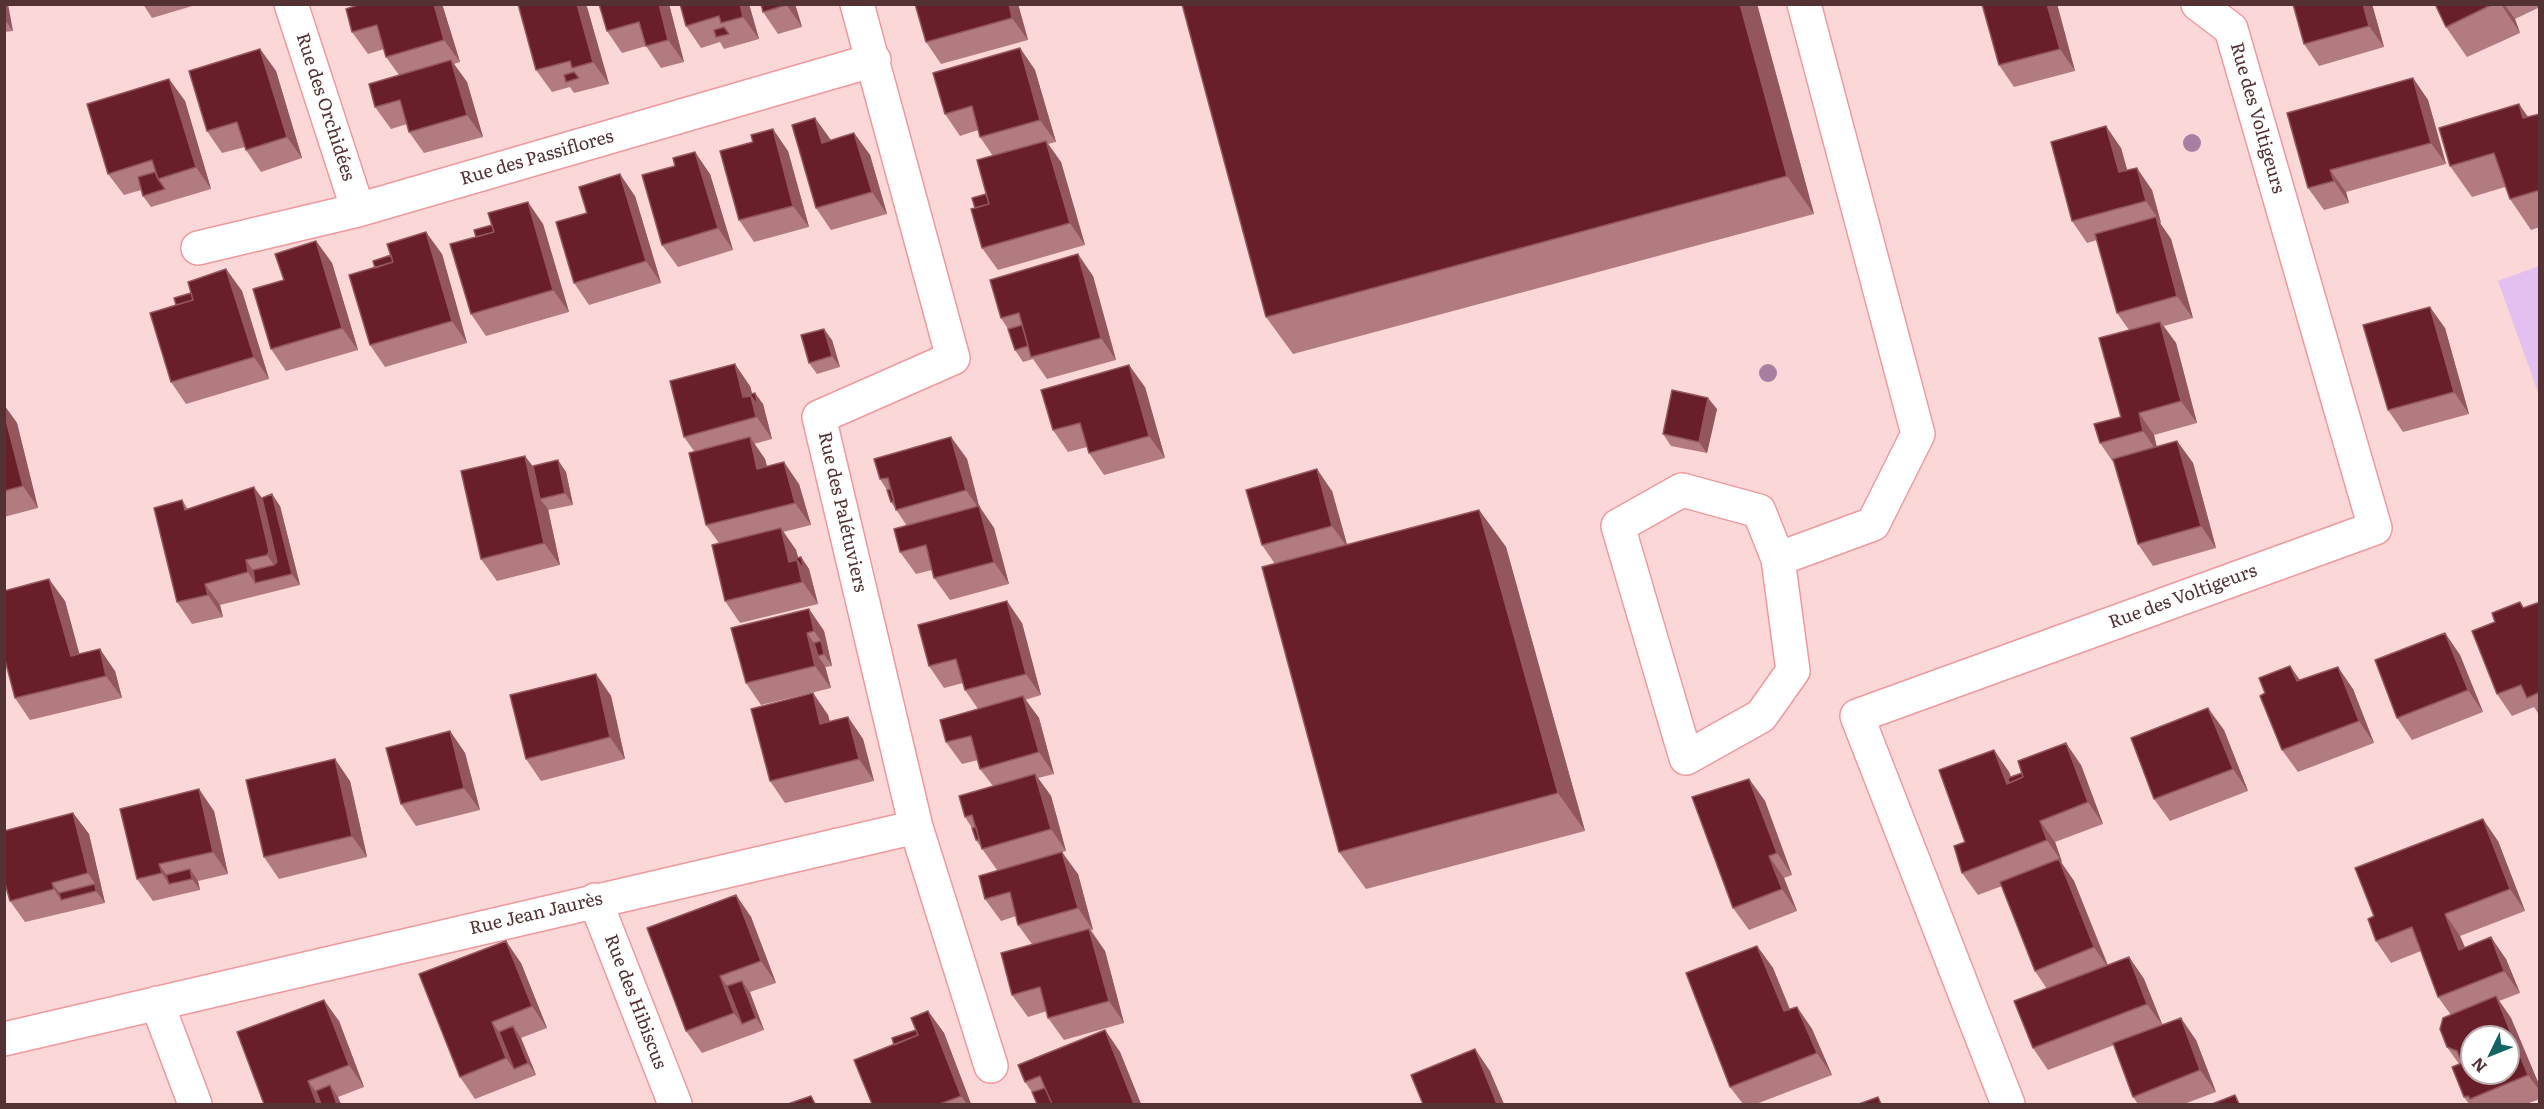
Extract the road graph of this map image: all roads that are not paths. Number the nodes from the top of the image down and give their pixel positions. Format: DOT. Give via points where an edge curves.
graph roads {
  1 [pos="291,4"];
  2 [pos="857,4"];
  3 [pos="1804,4"];
  4 [pos="2198,4"];
  5 [pos="873,60"];
  6 [pos="358,210"];
  7 [pos="198,248"];
  8 [pos="1779,559"];
  9 [pos="916,827"];
  10 [pos="595,900"];
  11 [pos="156,1003"];
  12 [pos="4,1039"];
  13 [pos="992,1066"];
  14 [pos="195,1104"];
  15 [pos="675,1104"];
  16 [pos="2008,1104"];
  1 -- 6 [label="street, Rue des Orchidées"];
  2 -- 5 [label="street, Rue des Palétuviers"];
  3 -- 8 [label="street" via="1918,434 1873,524"];
  4 -- 16 [label="street, Rue des Voltigeurs" via="2231,29 2375,528 1857,716"];
  5 -- 6 [label="street, Rue des Passiflores"];
  5 -- 9 [label="street, Rue des Palétuviers" via="953,358 819,417"];
  6 -- 7 [label="street, Rue des Passiflores"];
  8 -- 8 [label="street" via="1759,511 1682,489 1618,526 1686,758 1761,716 1793,671"];
  9 -- 10 [label="street, Rue Jean Jaurès"];
  9 -- 13 [label="street, Rue des Palétuviers"];
  10 -- 11 [label="street, Rue Jean Jaurès"];
  10 -- 15 [label="street, Rue des Hibiscus"];
  11 -- 12 [label="street, Rue Jean Jaurès"];
  11 -- 14 [label="street"];
}
